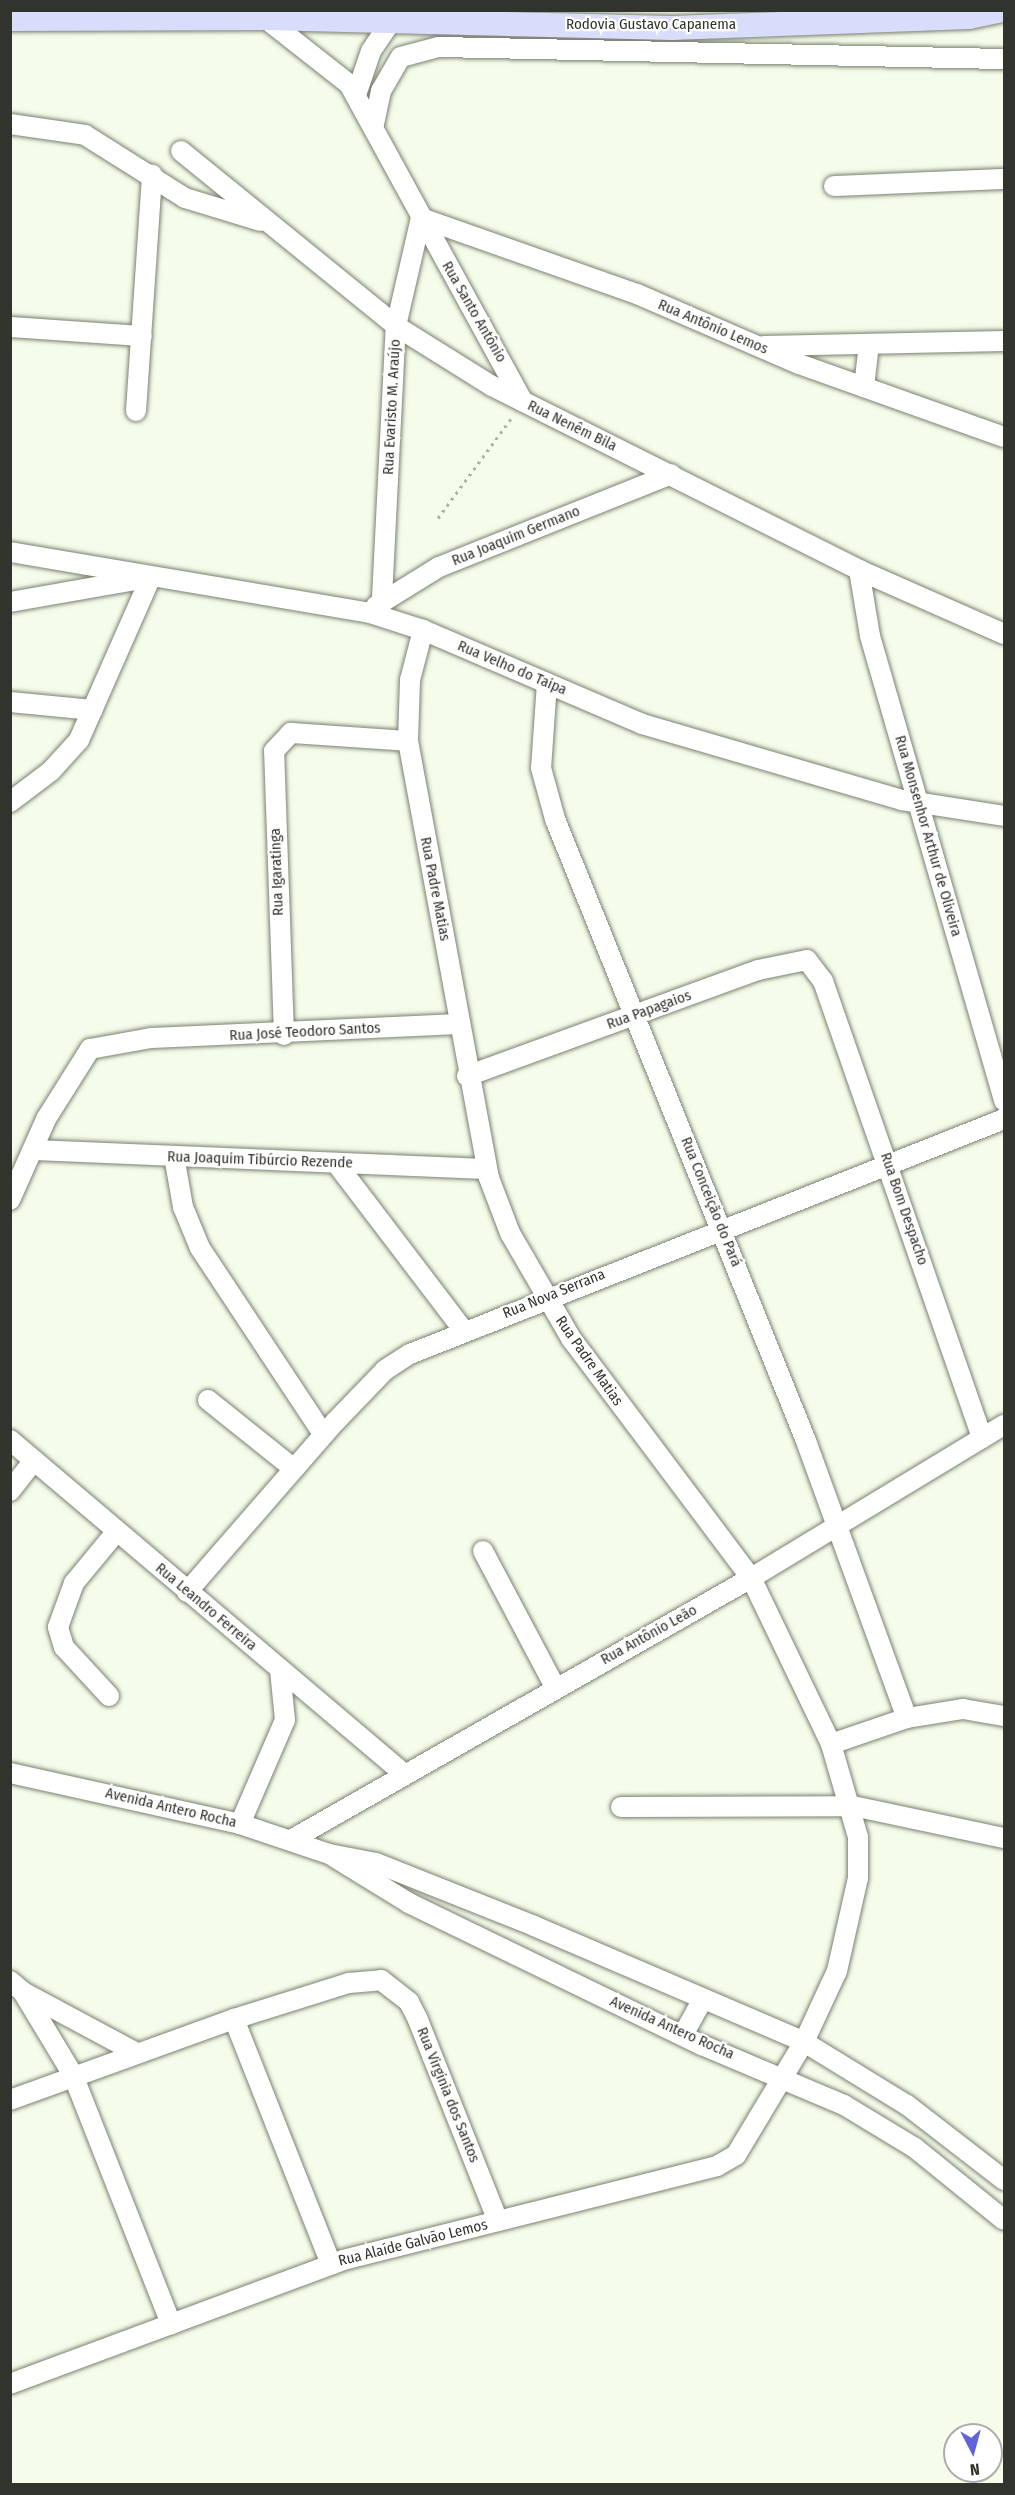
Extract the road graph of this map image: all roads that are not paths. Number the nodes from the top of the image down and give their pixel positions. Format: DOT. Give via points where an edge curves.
graph roads {
  1 [pos="1002,10"];
  2 [pos="71,14"];
  3 [pos="969,17"];
  4 [pos="265,18"];
  5 [pos="678,19"];
  6 [pos="10,20"];
  7 [pos="392,20"];
  8 [pos="1005,23"];
  9 [pos="1005,59"];
  10 [pos="356,95"];
  11 [pos="10,124"];
  12 [pos="374,124"];
  13 [pos="181,151"];
  14 [pos="152,175"];
  15 [pos="1005,178"];
  16 [pos="834,186"];
  17 [pos="421,218"];
  18 [pos="262,221"];
  19 [pos="396,326"];
  20 [pos="10,327"];
  21 [pos="142,336"];
  22 [pos="1005,341"];
  23 [pos="869,344"];
  24 [pos="758,346"];
  25 [pos="864,387"];
  26 [pos="523,402"];
  27 [pos="136,411"];
  28 [pos="1005,437"];
  29 [pos="671,474"];
  30 [pos="10,552"];
  31 [pos="860,570"];
  32 [pos="151,577"];
  33 [pos="10,602"];
  34 [pos="376,606"];
  35 [pos="423,630"];
  36 [pos="1005,634"];
  37 [pos="547,683"];
  38 [pos="10,702"];
  39 [pos="93,710"];
  40 [pos="408,741"];
  41 [pos="10,802"];
  42 [pos="918,803"];
  43 [pos="1005,816"];
  44 [pos="823,981"];
  45 [pos="637,1014"];
  46 [pos="460,1024"];
  47 [pos="284,1035"];
  48 [pos="467,1076"];
  49 [pos="1005,1101"];
  50 [pos="1005,1119"];
  51 [pos="33,1150"];
  52 [pos="174,1156"];
  53 [pos="336,1163"];
  54 [pos="889,1163"];
  55 [pos="487,1169"];
  56 [pos="10,1200"];
  57 [pos="721,1227"];
  58 [pos="545,1297"];
  59 [pos="463,1330"];
  60 [pos="208,1400"];
  61 [pos="1005,1425"];
  62 [pos="324,1435"];
  63 [pos="982,1438"];
  64 [pos="10,1440"];
  65 [pos="34,1460"];
  66 [pos="294,1470"];
  67 [pos="10,1491"];
  68 [pos="837,1526"];
  69 [pos="117,1531"];
  70 [pos="483,1551"];
  71 [pos="751,1578"];
  72 [pos="187,1592"];
  73 [pos="280,1670"];
  74 [pos="555,1687"];
  75 [pos="109,1696"];
  76 [pos="1005,1716"];
  77 [pos="907,1718"];
  78 [pos="831,1744"];
  79 [pos="10,1773"];
  80 [pos="403,1773"];
  81 [pos="621,1806"];
  82 [pos="853,1806"];
  83 [pos="240,1824"];
  84 [pos="1005,1838"];
  85 [pos="291,1840"];
  86 [pos="329,1854"];
  87 [pos="17,1987"];
  88 [pos="702,2001"];
  89 [pos="234,2019"];
  90 [pos="683,2035"];
  91 [pos="804,2042"];
  92 [pos="135,2052"];
  93 [pos="780,2075"];
  94 [pos="73,2076"];
  95 [pos="10,2100"];
  96 [pos="907,2105"];
  97 [pos="886,2130"];
  98 [pos="1005,2180"];
  99 [pos="1005,2220"];
  100 [pos="498,2221"];
  101 [pos="331,2264"];
  102 [pos="171,2324"];
  103 [pos="12,2380"];
  1 -- 3 [label="main road, Rodovia Gustavo Capanema"];
  2 -- 4 [label="main road, Rodovia Gustavo Capanema"];
  2 -- 6 [label="main road, Rodovia Gustavo Capanema"];
  3 -- 5 [label="main road, Rodovia Gustavo Capanema"];
  3 -- 8 [label="main road"];
  4 -- 7 [label="main road, Rodovia Gustavo Capanema"];
  4 -- 10 [label="street, Rua Santo Antônio"];
  5 -- 7 [label="main road, Rodovia Gustavo Capanema"];
  7 -- 10 [label="street" via="370,51"];
  9 -- 12 [label="street" via="439,47 401,57 381,91"];
  10 -- 12 [label="street, Rua Santo Antônio"];
  11 -- 14 [label="street" via="85,135"];
  12 -- 17 [label="street, Rua Santo Antônio"];
  13 -- 18 [label="street, Rua Nenêm Bila"];
  14 -- 18 [label="street" via="185,198"];
  14 -- 21 [label="street"];
  15 -- 16 [label="street"];
  17 -- 19 [label="street, Rua Evaristo M. Araújo"];
  17 -- 24 [label="street, Rua Antônio Lemos" via="637,294"];
  17 -- 26 [label="street, Rua Santo Antônio"];
  18 -- 19 [label="street, Rua Nenêm Bila"];
  19 -- 26 [label="street, Rua Nenêm Bila"];
  19 -- 34 [label="street, Rua Evaristo M. Araújo"];
  20 -- 21 [label="street"];
  21 -- 27 [label="street"];
  22 -- 23 [label="street"];
  23 -- 24 [label="street"];
  23 -- 25 [label="street"];
  24 -- 25 [label="street, Rua Antônio Lemos"];
  25 -- 28 [label="street, Rua Antônio Lemos"];
  26 -- 29 [label="street, Rua Nenêm Bila"];
  29 -- 31 [label="street, Rua Nenêm Bila"];
  29 -- 34 [label="street, Rua Joaquim Germano" via="439,567"];
  30 -- 32 [label="street, Rua Velho do Taipa"];
  31 -- 36 [label="street, Rua Nenêm Bila"];
  31 -- 42 [label="street, Rua Monsenhor Arthur de Oliveira" via="870,636"];
  32 -- 33 [label="street" via="111,588"];
  32 -- 34 [label="street, Rua Velho do Taipa"];
  32 -- 39 [label="street"];
  34 -- 35 [label="street, Rua Velho do Taipa"];
  35 -- 37 [label="street, Rua Velho do Taipa"];
  35 -- 40 [label="street, Rua Padre Matias" via="410,680"];
  37 -- 42 [label="street, Rua Velho do Taipa" via="642,724"];
  37 -- 45 [label="street, Rua Conceição do Pará" via="541,768 555,819"];
  38 -- 39 [label="street"];
  39 -- 41 [label="street" via="79,740 51,771"];
  40 -- 46 [label="street, Rua Padre Matias"];
  40 -- 47 [label="street, Rua Igaratinga" via="291,733 274,751"];
  42 -- 43 [label="street, Rua Velho do Taipa"];
  42 -- 49 [label="street, Rua Monsenhor Arthur de Oliveira"];
  44 -- 45 [label="street, Rua Papagaios" via="807,960 794,960"];
  44 -- 54 [label="street, Rua Bom Despacho"];
  45 -- 48 [label="street, Rua Papagaios"];
  45 -- 57 [label="street, Rua Conceição do Pará"];
  46 -- 47 [label="street, Rua José Teodoro Santos"];
  46 -- 48 [label="street, Rua Padre Matias"];
  47 -- 51 [label="street, Rua José Teodoro Santos" via="151,1038 90,1048 65,1083"];
  48 -- 55 [label="street, Rua Padre Matias"];
  50 -- 54 [label="street, Rua Nova Serrana"];
  51 -- 52 [label="street, Rua Joaquim Tibúrcio Rezende"];
  51 -- 56 [label="street, Rua José Teodoro Santos"];
  52 -- 53 [label="street, Rua Joaquim Tibúrcio Rezende"];
  52 -- 62 [label="street" via="183,1207 200,1248"];
  53 -- 55 [label="street, Rua Joaquim Tibúrcio Rezende"];
  53 -- 59 [label="street"];
  54 -- 57 [label="street, Rua Nova Serrana"];
  54 -- 63 [label="street, Rua Bom Despacho"];
  55 -- 58 [label="street, Rua Padre Matias" via="510,1233"];
  57 -- 58 [label="street, Rua Nova Serrana"];
  57 -- 68 [label="street, Rua Conceição do Pará"];
  58 -- 59 [label="street, Rua Nova Serrana"];
  58 -- 71 [label="street, Rua Padre Matias"];
  59 -- 62 [label="street, Rua Nova Serrana" via="386,1371"];
  60 -- 66 [label="street"];
  61 -- 63 [label="street, Rua Antônio Leão"];
  62 -- 66 [label="street, Rua Nova Serrana"];
  63 -- 68 [label="street, Rua Antônio Leão"];
  64 -- 65 [label="street, Rua Leandro Ferreira"];
  65 -- 67 [label="street"];
  65 -- 69 [label="street, Rua Leandro Ferreira"];
  66 -- 72 [label="street, Rua Nova Serrana"];
  68 -- 71 [label="street, Rua Antônio Leão"];
  68 -- 77 [label="street, Rua Conceição do Pará"];
  69 -- 72 [label="street, Rua Leandro Ferreira"];
  69 -- 75 [label="street" via="74,1583 58,1628 64,1647"];
  70 -- 74 [label="street"];
  71 -- 74 [label="street, Rua Antônio Leão"];
  71 -- 78 [label="street, Rua Padre Matias"];
  72 -- 73 [label="street, Rua Leandro Ferreira"];
  73 -- 80 [label="street, Rua Leandro Ferreira"];
  73 -- 83 [label="street" via="285,1720"];
  74 -- 80 [label="street, Rua Antônio Leão"];
  76 -- 77 [label="street" via="963,1709"];
  77 -- 78 [label="street"];
  78 -- 82 [label="street, Rua Padre Matias"];
  79 -- 83 [label="street, Avenida Antero Rocha"];
  80 -- 85 [label="street, Rua Antônio Leão"];
  81 -- 82 [label="street"];
  82 -- 84 [label="street"];
  82 -- 91 [label="street, Rua Padre Matias" via="858,1878 837,1971"];
  83 -- 85 [label="street, Avenida Antero Rocha"];
  85 -- 86 [label="street, Avenida Antero Rocha"];
  86 -- 88 [label="street, Avenida Antero Rocha" via="376,1863"];
  86 -- 90 [label="street, Avenida Antero Rocha" via="366,1882"];
  87 -- 92 [label="street"];
  87 -- 94 [label="street"];
  88 -- 90 [label="street"];
  88 -- 91 [label="street, Avenida Antero Rocha"];
  89 -- 92 [label="street"];
  89 -- 100 [label="street, Rua Virginia dos Santos" via="349,1983 381,1980 409,2002 418,2020"];
  89 -- 101 [label="street"];
  90 -- 93 [label="street, Avenida Antero Rocha"];
  91 -- 93 [label="street, Rua Alaíde Galvão Lemos"];
  91 -- 96 [label="street, Avenida Antero Rocha"];
  92 -- 94 [label="street"];
  93 -- 97 [label="street, Avenida Antero Rocha"];
  93 -- 100 [label="street, Rua Alaíde Galvão Lemos" via="736,2155 717,2166"];
  94 -- 95 [label="street"];
  94 -- 102 [label="street"];
  96 -- 97 [label="street"];
  96 -- 98 [label="street, Avenida Antero Rocha"];
  97 -- 99 [label="street, Avenida Antero Rocha"];
  100 -- 101 [label="street, Rua Alaíde Galvão Lemos"];
  101 -- 102 [label="street, Rua Alaíde Galvão Lemos"];
  102 -- 103 [label="street, Rua Alaíde Galvão Lemos"];
}
